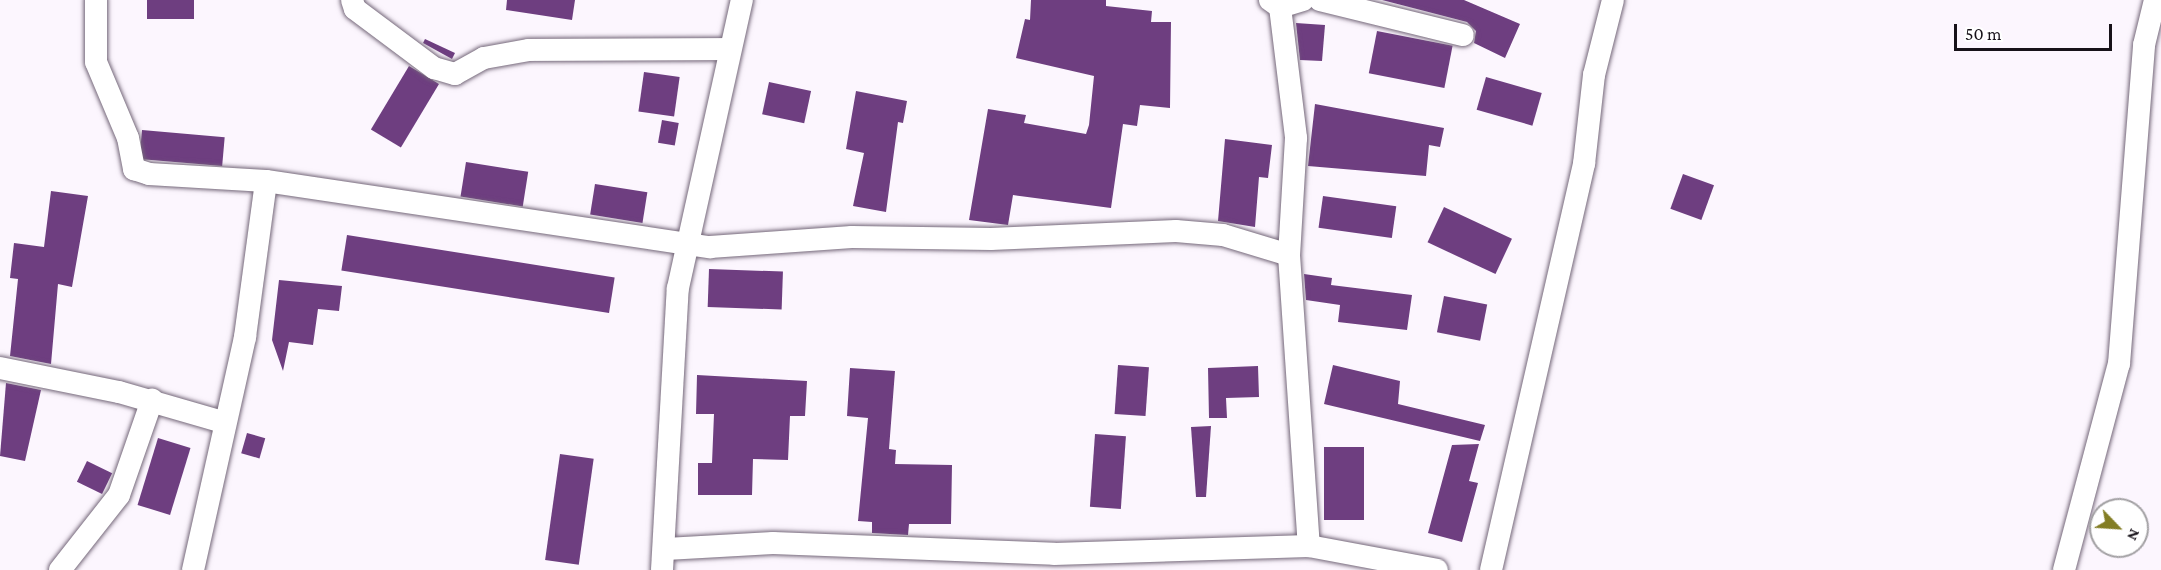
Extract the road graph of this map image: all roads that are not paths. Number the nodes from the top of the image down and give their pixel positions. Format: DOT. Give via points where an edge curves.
graph roads {
  1 [pos="96,0"];
  2 [pos="352,0"];
  3 [pos="742,0"];
  4 [pos="1303,0"];
  5 [pos="1320,0"];
  6 [pos="1613,0"];
  7 [pos="2155,0"];
  8 [pos="1275,3"];
  9 [pos="1462,35"];
  10 [pos="727,49"];
  11 [pos="266,181"];
  12 [pos="688,245"];
  13 [pos="1289,255"];
  14 [pos="0,368"];
  15 [pos="152,400"];
  16 [pos="223,422"];
  17 [pos="1309,546"];
  18 [pos="664,560"];
  19 [pos="60,570"];
  20 [pos="193,570"];
  21 [pos="1437,570"];
  22 [pos="1491,570"];
  23 [pos="2064,570"];
  1 -- 11 [label="street" via="96,62 128,138 134,169 180,179"];
  2 -- 10 [label="street" via="355,9 434,68 455,74 484,58 529,50"];
  3 -- 10 [label="street"];
  4 -- 8 [label="street"];
  5 -- 9 [label="street"];
  6 -- 22 [label="street" via="1594,75 1584,164"];
  7 -- 23 [label="street" via="2144,45 2119,364"];
  8 -- 13 [label="street" via="1298,158"];
  10 -- 12 [label="street"];
  11 -- 12 [label="street"];
  11 -- 16 [label="street" via="245,337"];
  12 -- 13 [label="street" via="1176,231 1223,235"];
  12 -- 18 [label="street" via="672,349"];
  13 -- 17 [label="street"];
  14 -- 15 [label="street"];
  15 -- 16 [label="street"];
  15 -- 19 [label="street" via="119,495"];
  16 -- 20 [label="street"];
  17 -- 18 [label="street" via="1054,554 773,543"];
  17 -- 21 [label="street"];
}
